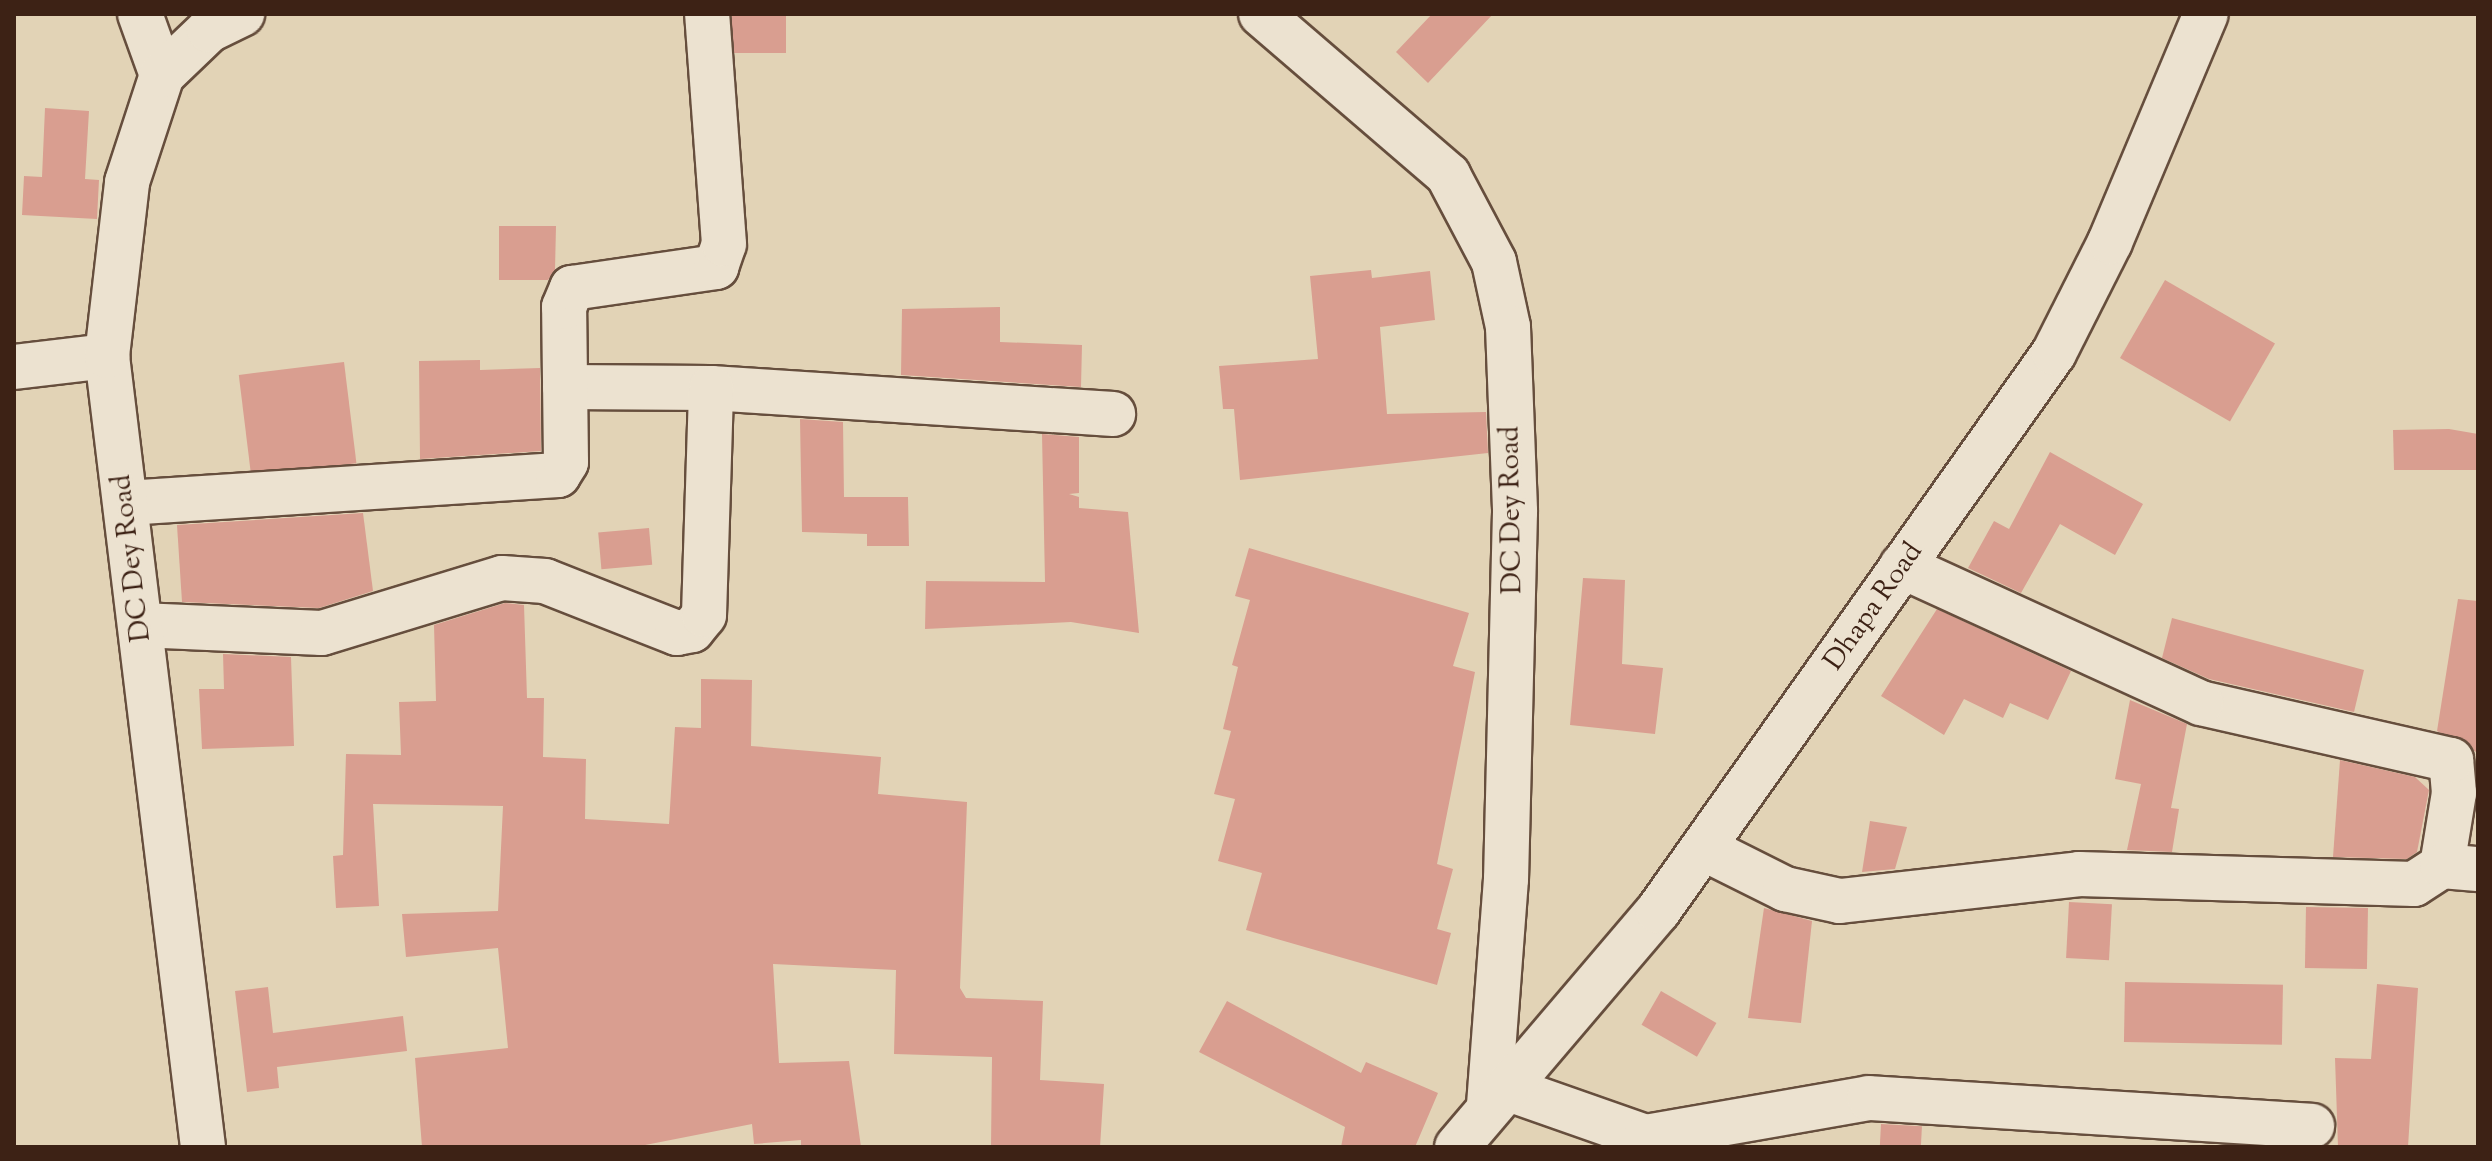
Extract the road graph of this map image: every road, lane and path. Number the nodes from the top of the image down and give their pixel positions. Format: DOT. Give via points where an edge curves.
graph roads {
  1 [pos="140,14"];
  2 [pos="242,14"];
  3 [pos="707,14"];
  4 [pos="1261,14"];
  5 [pos="2206,14"];
  6 [pos="162,75"];
  7 [pos="107,356"];
  8 [pos="14,367"];
  9 [pos="565,387"];
  10 [pos="711,388"];
  11 [pos="1113,414"];
  12 [pos="126,503"];
  13 [pos="1902,566"];
  14 [pos="140,625"];
  15 [pos="1703,848"];
  16 [pos="2460,867"];
  17 [pos="1496,1095"];
  18 [pos="2312,1126"];
  19 [pos="203,1147"];
  20 [pos="1457,1147"];
  1 -- 6 [label="street"];
  2 -- 6 [label="street, DC Dey Road" via="209,30"];
  3 -- 9 [label="street" via="723,212 716,267 572,288 564,307"];
  4 -- 17 [label="street, DC Dey Road" via="1448,175 1497,275 1508,327 1515,512"];
  5 -- 13 [label="street, Dhapa Road" via="2110,242 2054,353"];
  6 -- 7 [label="street, DC Dey Road" via="127,182"];
  7 -- 8 [label="street"];
  7 -- 12 [label="street, DC Dey Road"];
  9 -- 10 [label="street"];
  9 -- 12 [label="street" via="566,462 558,475"];
  10 -- 11 [label="street"];
  10 -- 14 [label="street" via="704,615 692,630 677,633 545,581 502,578 322,633"];
  12 -- 14 [label="street, DC Dey Road"];
  13 -- 15 [label="street, Dhapa Road"];
  13 -- 16 [label="street" via="2201,703 2451,760"];
  14 -- 19 [label="street, DC Dey Road"];
  15 -- 16 [label="street" via="1785,889 1840,901 2079,874 2414,884"];
  15 -- 17 [label="street, Dhapa Road" via="1658,911"];
  17 -- 18 [label="street" via="1646,1137 1869,1098"];
  17 -- 20 [label="street, Dhapa Road"];
}
